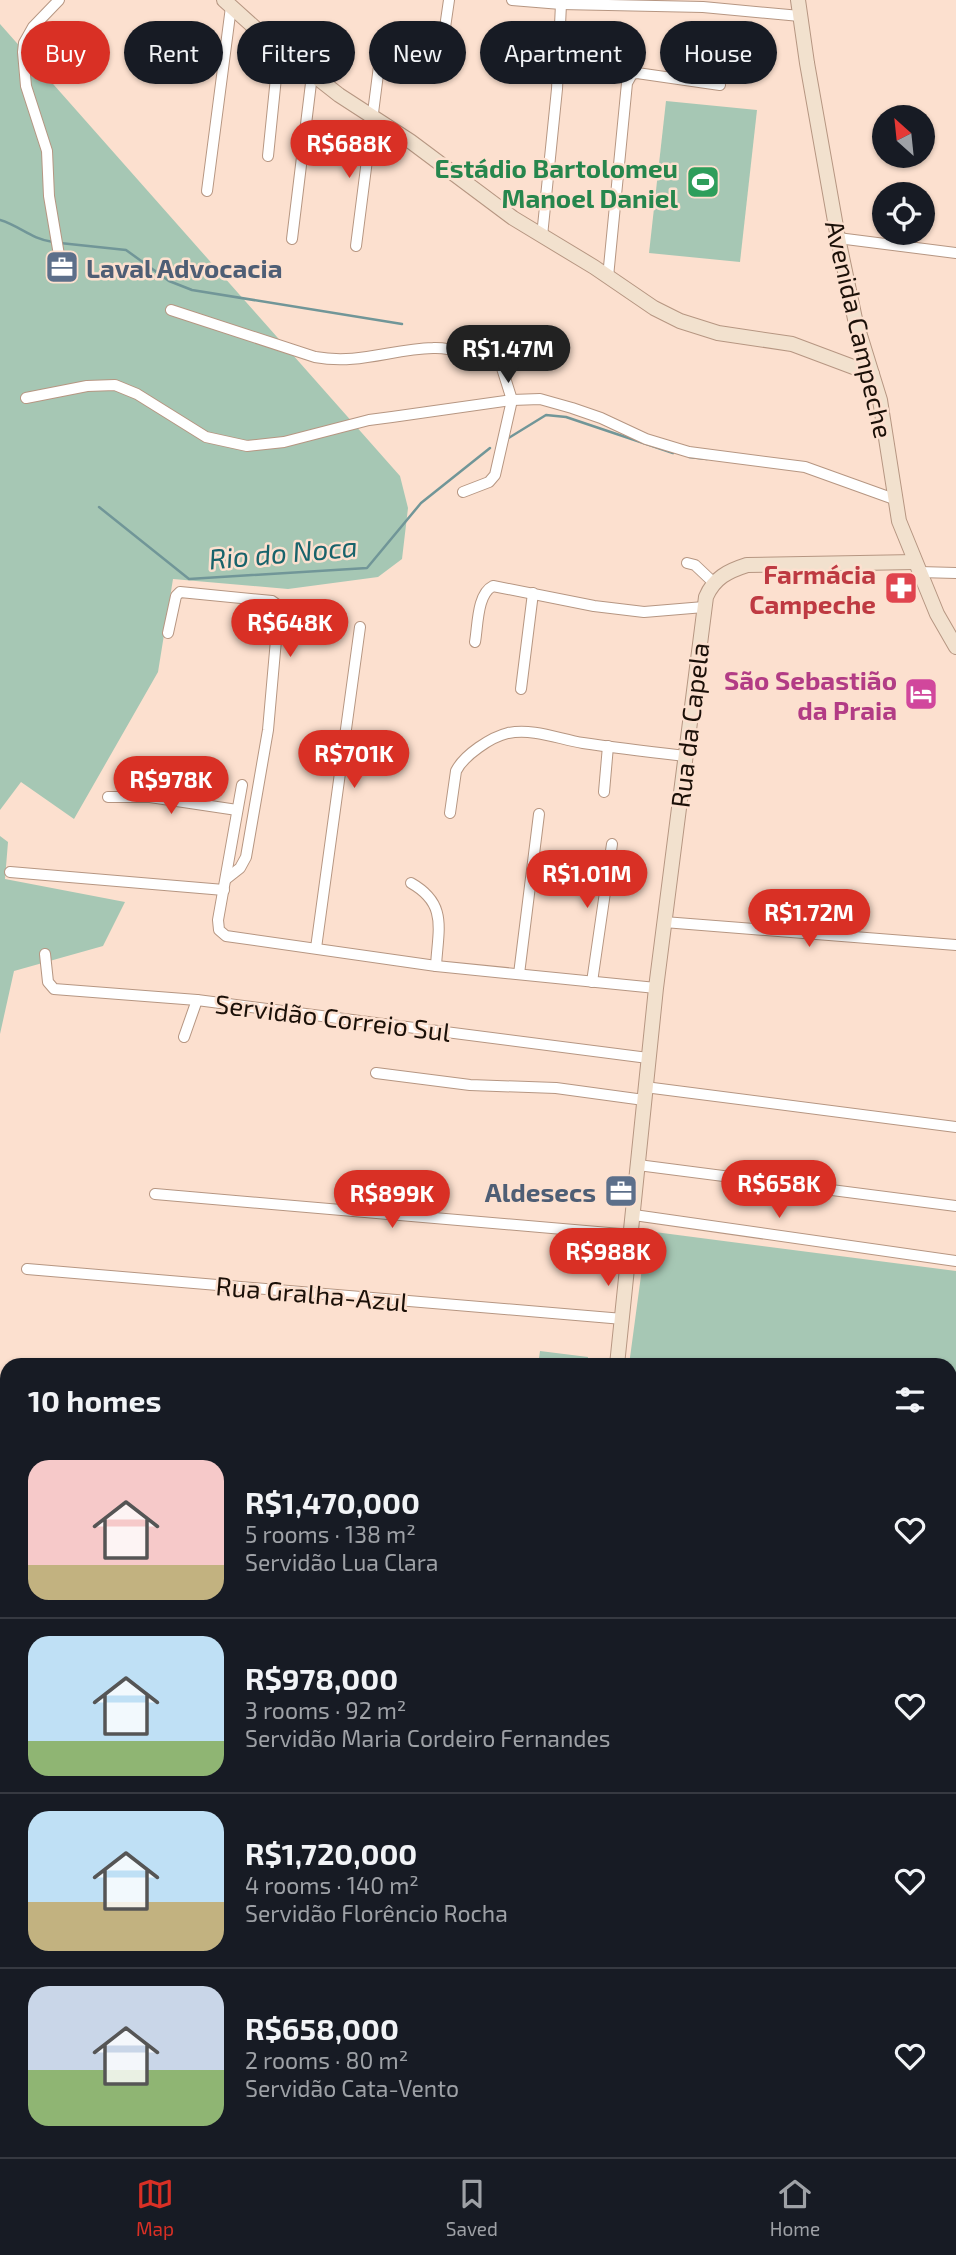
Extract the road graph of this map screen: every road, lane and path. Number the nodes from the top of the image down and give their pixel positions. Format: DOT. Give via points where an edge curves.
graph roads {
  1 [pos="59,0"];
  2 [pos="449,0"];
  3 [pos="512,0"];
  4 [pos="799,0"];
  5 [pos="228,3"];
  6 [pos="561,4"];
  7 [pos="800,16"];
  8 [pos="248,21"];
  9 [pos="446,21"];
  10 [pos="275,84"];
  11 [pos="311,84"];
  12 [pos="325,84"];
  13 [pos="377,84"];
  14 [pos="720,85"];
  15 [pos="373,117"];
  16 [pos="268,156"];
  17 [pos="207,191"];
  18 [pos="542,236"];
  19 [pos="838,238"];
  20 [pos="292,239"];
  21 [pos="356,246"];
  22 [pos="59,247"];
  23 [pos="956,253"];
  24 [pos="608,276"];
  25 [pos="171,310"];
  26 [pos="872,374"];
  27 [pos="26,397"];
  28 [pos="512,400"];
  29 [pos="463,492"];
  30 [pos="894,499"];
  31 [pos="687,563"];
  32 [pos="917,567"];
  33 [pos="956,573"];
  34 [pos="714,583"];
  35 [pos="533,593"];
  36 [pos="704,607"];
  37 [pos="360,627"];
  38 [pos="168,633"];
  39 [pos="475,642"];
  40 [pos="956,647"];
  41 [pos="521,689"];
  42 [pos="608,746"];
  43 [pos="685,756"];
  44 [pos="242,785"];
  45 [pos="604,792"];
  46 [pos="108,797"];
  47 [pos="237,810"];
  48 [pos="450,813"];
  49 [pos="539,814"];
  50 [pos="612,844"];
  51 [pos="10,872"];
  52 [pos="411,883"];
  53 [pos="225,885"];
  54 [pos="664,922"];
  55 [pos="956,945"];
  56 [pos="316,948"];
  57 [pos="46,954"];
  58 [pos="436,966"];
  59 [pos="519,974"];
  60 [pos="592,982"];
  61 [pos="656,988"];
  62 [pos="197,1000"];
  63 [pos="184,1037"];
  64 [pos="648,1058"];
  65 [pos="376,1073"];
  66 [pos="645,1093"];
  67 [pos="956,1127"];
  68 [pos="638,1164"];
  69 [pos="155,1194"];
  70 [pos="956,1206"];
  71 [pos="634,1215"];
  72 [pos="632,1235"];
  73 [pos="956,1259"];
  74 [pos="27,1269"];
  75 [pos="623,1319"];
  76 [pos="618,1358"];
  1 -- 22 [label="street" via="33,27 23,52 26,86 47,151 49,197"];
  2 -- 9 [label="street"];
  3 -- 6 [label="street"];
  4 -- 7 [label="main road, Avenida Campeche"];
  5 -- 8 [label="main road"];
  5 -- 17 [label="street"];
  6 -- 7 [label="street" via="679,5"];
  6 -- 18 [label="street"];
  7 -- 19 [label="main road, Avenida Campeche"];
  10 -- 16 [label="street"];
  11 -- 20 [label="street"];
  12 -- 15 [label="main road"];
  13 -- 15 [label="street"];
  14 -- 24 [label="street" via="638,73 629,78"];
  15 -- 18 [label="main road"];
  15 -- 21 [label="street"];
  18 -- 24 [label="main road"];
  19 -- 23 [label="street"];
  19 -- 26 [label="main road, Avenida Campeche"];
  24 -- 26 [label="main road" via="680,321 718,333 792,344"];
  25 -- 28 [label="street" via="314,357 365,359 450,350 501,365"];
  26 -- 30 [label="main road, Avenida Campeche" via="887,435"];
  27 -- 28 [label="street" via="115,385 206,437 247,446 284,442 369,420"];
  28 -- 29 [label="street" via="495,475"];
  28 -- 30 [label="street" via="559,404 689,452 815,469"];
  30 -- 32 [label="main road, Avenida Campeche"];
  31 -- 34 [label="street"];
  32 -- 33 [label="street"];
  32 -- 34 [label="main road" via="747,565"];
  32 -- 40 [label="main road, Avenida Campeche"];
  34 -- 36 [label="main road, Rua da Capela"];
  35 -- 36 [label="street" via="644,612"];
  35 -- 39 [label="street" via="494,586 488,589 482,597"];
  35 -- 41 [label="street"];
  36 -- 43 [label="main road, Rua da Capela"];
  37 -- 56 [label="street"];
  38 -- 53 [label="street" via="180,592 272,601 279,606 268,730 246,857"];
  42 -- 43 [label="street"];
  42 -- 45 [label="street"];
  42 -- 48 [label="street" via="536,733 498,737 459,765"];
  43 -- 54 [label="main road, Rua da Capela"];
  44 -- 47 [label="street"];
  46 -- 47 [label="street" via="150,797"];
  47 -- 53 [label="street"];
  49 -- 59 [label="street"];
  50 -- 60 [label="street"];
  51 -- 53 [label="street"];
  52 -- 58 [label="street" via="435,903 439,919"];
  53 -- 56 [label="street" via="218,925 226,936"];
  54 -- 55 [label="street"];
  54 -- 61 [label="main road, Rua da Capela"];
  56 -- 58 [label="street"];
  57 -- 62 [label="street, Servidão Correio Sul" via="48,982 54,989"];
  58 -- 59 [label="street"];
  59 -- 60 [label="street"];
  60 -- 61 [label="street"];
  61 -- 64 [label="main road, Rua da Capela"];
  62 -- 63 [label="street"];
  62 -- 64 [label="street, Servidão Correio Sul"];
  64 -- 66 [label="main road, Rua da Capela"];
  65 -- 66 [label="street" via="459,1084"];
  66 -- 67 [label="street"];
  66 -- 68 [label="main road, Rua da Capela"];
  68 -- 70 [label="street"];
  68 -- 71 [label="main road, Rua da Capela"];
  69 -- 72 [label="street"];
  71 -- 72 [label="main road, Rua da Capela"];
  71 -- 73 [label="street"];
  72 -- 75 [label="main road, Rua da Capela"];
  74 -- 75 [label="street, Rua Gralha-Azul"];
  75 -- 76 [label="main road, Rua da Capela"];
}
